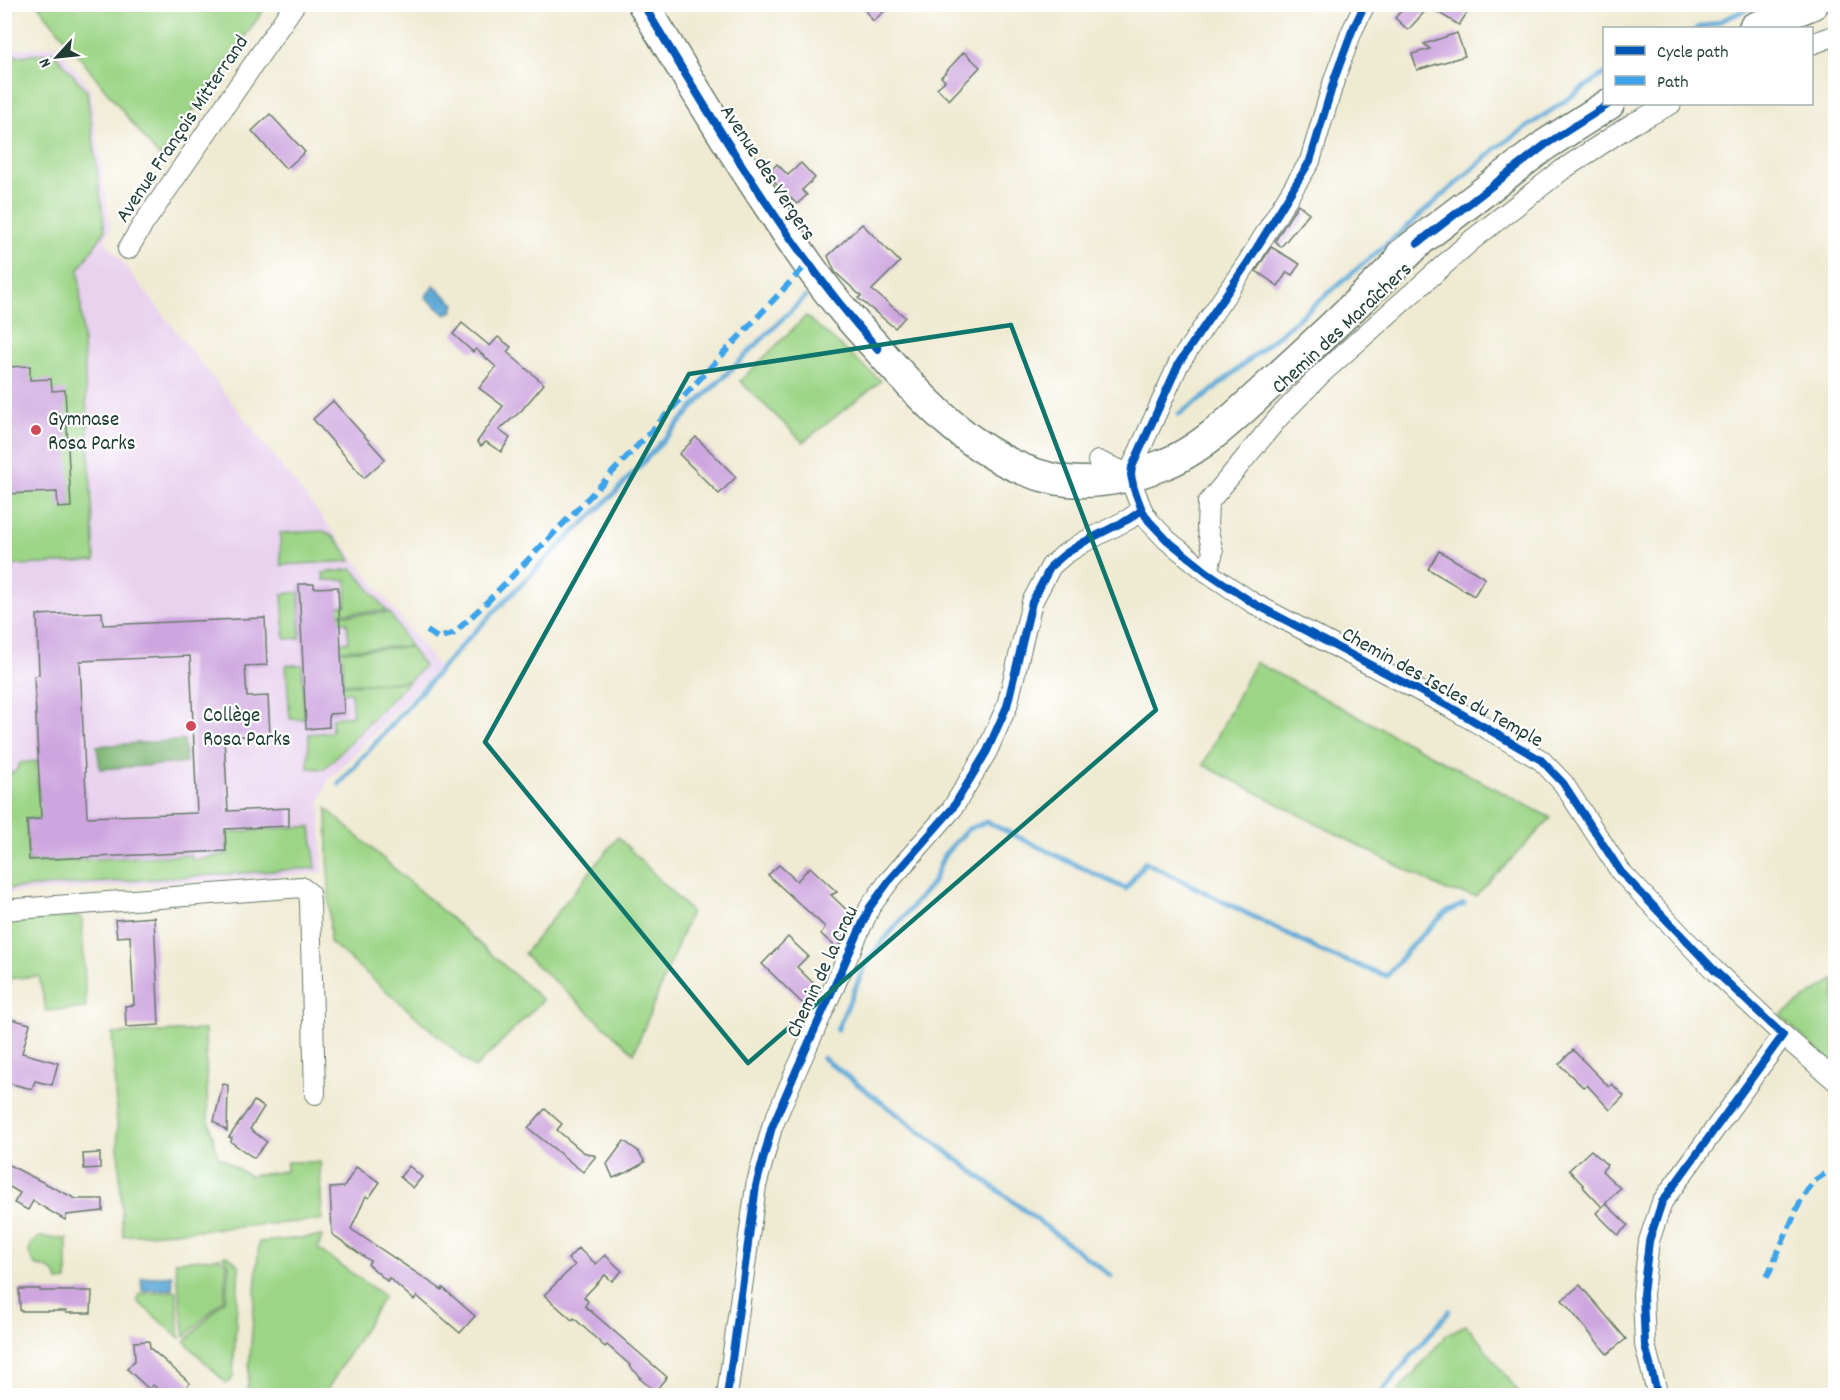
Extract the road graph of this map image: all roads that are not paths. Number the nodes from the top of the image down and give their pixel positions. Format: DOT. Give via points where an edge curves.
graph roads {
  1 [pos="296,4"];
  2 [pos="643,4"];
  3 [pos="1365,4"];
  4 [pos="1813,4"];
  5 [pos="1756,27"];
  6 [pos="1836,35"];
  7 [pos="1813,44"];
  8 [pos="1607,105"];
  9 [pos="1669,105"];
  10 [pos="1418,243"];
  11 [pos="128,249"];
  12 [pos="878,349"];
  13 [pos="1135,464"];
  14 [pos="1142,510"];
  15 [pos="1207,572"];
  16 [pos="4,910"];
  17 [pos="1783,1035"];
  18 [pos="1836,1081"];
  19 [pos="315,1094"];
  20 [pos="727,1395"];
  21 [pos="1658,1395"];
  1 -- 11 [label="street, Avenue François Mitterrand"];
  2 -- 12 [label="main road, Avenue des Vergers" via="747,174 807,263"];
  3 -- 13 [label="street" via="1335,77 1310,161 1179,363"];
  4 -- 5 [label="main road"];
  6 -- 7 [label="street"];
  8 -- 10 [label="main road" via="1545,145"];
  9 -- 15 [label="street, Chemin des Maraîchers" via="1562,170 1472,240 1321,374 1279,417 1208,503 1207,526 1213,552"];
  10 -- 13 [label="main road" via="1372,276 1247,385"];
  10 -- 13 [label="main road" via="1240,411 1182,456 1163,465"];
  12 -- 13 [label="main road" via="965,420 1008,446 1049,459 1118,459"];
  12 -- 13 [label="main road" via="958,429 1023,468 1050,478 1105,481"];
  13 -- 14 [label="street, Chemin des Iscles du Temple"];
  14 -- 15 [label="street, Chemin des Iscles du Temple" via="1157,531"];
  14 -- 20 [label="street, Chemin de la Crau" via="1084,542 1051,566 1032,602 1006,706 987,751 952,809 870,906 772,1127 756,1186"];
  15 -- 17 [label="street, Chemin des Iscles du Temple" via="1253,603 1541,760 1563,783 1621,872 1714,970"];
  16 -- 19 [label="street" via="301,887 309,893 310,903"];
  17 -- 18 [label="street, Chemin des Iscles du Temple"];
  17 -- 21 [label="street" via="1662,1202 1649,1241 1643,1294 1645,1345"];
}
